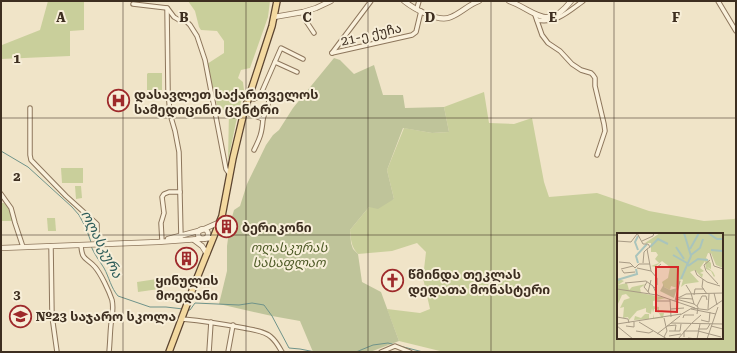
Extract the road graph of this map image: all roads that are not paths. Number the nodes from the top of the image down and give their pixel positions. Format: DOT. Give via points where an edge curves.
graph roads {
  1 [pos="277,1"];
  2 [pos="331,1"];
  3 [pos="370,1"];
  4 [pos="404,1"];
  5 [pos="419,1"];
  6 [pos="479,1"];
  7 [pos="509,1"];
  8 [pos="571,1"];
  9 [pos="583,1"];
  10 [pos="718,1"];
  11 [pos="133,4"];
  12 [pos="167,8"];
  13 [pos="419,9"];
  14 [pos="303,12"];
  15 [pos="535,15"];
  16 [pos="274,17"];
  17 [pos="537,20"];
  18 [pos="736,31"];
  19 [pos="314,33"];
  20 [pos="304,59"];
  21 [pos="275,62"];
  22 [pos="297,72"];
  23 [pos="262,92"];
  24 [pos="248,98"];
  25 [pos="30,108"];
  26 [pos="244,112"];
  27 [pos="263,119"];
  28 [pos="254,150"];
  29 [pos="597,154"];
  30 [pos="230,175"];
  31 [pos="180,192"];
  32 [pos="1,194"];
  33 [pos="220,222"];
  34 [pos="202,230"];
  35 [pos="207,231"];
  36 [pos="214,236"];
  37 [pos="181,238"];
  38 [pos="203,239"];
  39 [pos="194,240"];
  40 [pos="160,242"];
  41 [pos="84,245"];
  42 [pos="95,245"];
  43 [pos="51,246"];
  44 [pos="22,247"];
  45 [pos="1,248"];
  46 [pos="207,254"];
  47 [pos="182,319"];
  48 [pos="211,322"];
  49 [pos="232,325"];
  50 [pos="57,352"];
  51 [pos="109,352"];
  52 [pos="169,352"];
  53 [pos="209,352"];
  54 [pos="228,352"];
  55 [pos="282,352"];
  56 [pos="381,352"];
  57 [pos="410,352"];
  1 -- 16 [label="main road"];
  2 -- 14 [label="street"];
  3 -- 13 [label="street, 21-ე ქუჩა" via="332,53 412,35 416,32"];
  4 -- 13 [label="street"];
  5 -- 13 [label="street"];
  6 -- 13 [label="street" via="450,18 433,17"];
  7 -- 15 [label="street"];
  8 -- 15 [label="street" via="555,16"];
  9 -- 17 [label="street" via="554,20"];
  10 -- 18 [label="street"];
  11 -- 12 [label="street"];
  12 -- 30 [label="street" via="174,17 190,25 197,36 205,60 226,169"];
  12 -- 31 [label="street" via="168,90 170,114 179,152"];
  14 -- 16 [label="street"];
  14 -- 19 [label="street"];
  15 -- 17 [label="street"];
  16 -- 24 [label="main road"];
  17 -- 29 [label="street" via="542,35 548,42 572,64 591,73 595,78 604,124"];
  20 -- 21 [label="street" via="281,48"];
  21 -- 22 [label="street"];
  21 -- 23 [label="street"];
  23 -- 24 [label="street" via="257,98"];
  23 -- 27 [label="street" via="271,96"];
  24 -- 26 [label="main road"];
  25 -- 42 [label="street" via="31,160 97,224"];
  26 -- 27 [label="street"];
  26 -- 30 [label="main road"];
  27 -- 28 [label="street" via="260,137"];
  30 -- 33 [label="main road"];
  31 -- 37 [label="street"];
  31 -- 40 [label="street" via="169,192 162,197 164,213"];
  32 -- 44 [label="street" via="11,208"];
  33 -- 34 [label="street"];
  33 -- 36 [label="main road"];
  34 -- 35 [label="street"];
  34 -- 37 [label="street"];
  34 -- 38 [label="street" via="199,236"];
  35 -- 36 [label="street"];
  35 -- 38 [label="street" via="208,236"];
  36 -- 38 [label="street"];
  36 -- 46 [label="main road"];
  37 -- 39 [label="street"];
  37 -- 40 [label="street"];
  38 -- 39 [label="street"];
  39 -- 46 [label="street"];
  40 -- 42 [label="street"];
  41 -- 42 [label="street"];
  41 -- 43 [label="street"];
  41 -- 51 [label="street" via="84,258 96,268 112,298"];
  43 -- 44 [label="street"];
  43 -- 50 [label="street" via="52,316"];
  44 -- 45 [label="street"];
  46 -- 47 [label="main road"];
  47 -- 48 [label="street"];
  47 -- 52 [label="main road"];
  48 -- 49 [label="street"];
  48 -- 53 [label="street"];
  49 -- 54 [label="street"];
  49 -- 55 [label="street" via="270,336"];
  56 -- 57 [label="street" via="395,346"];
}
